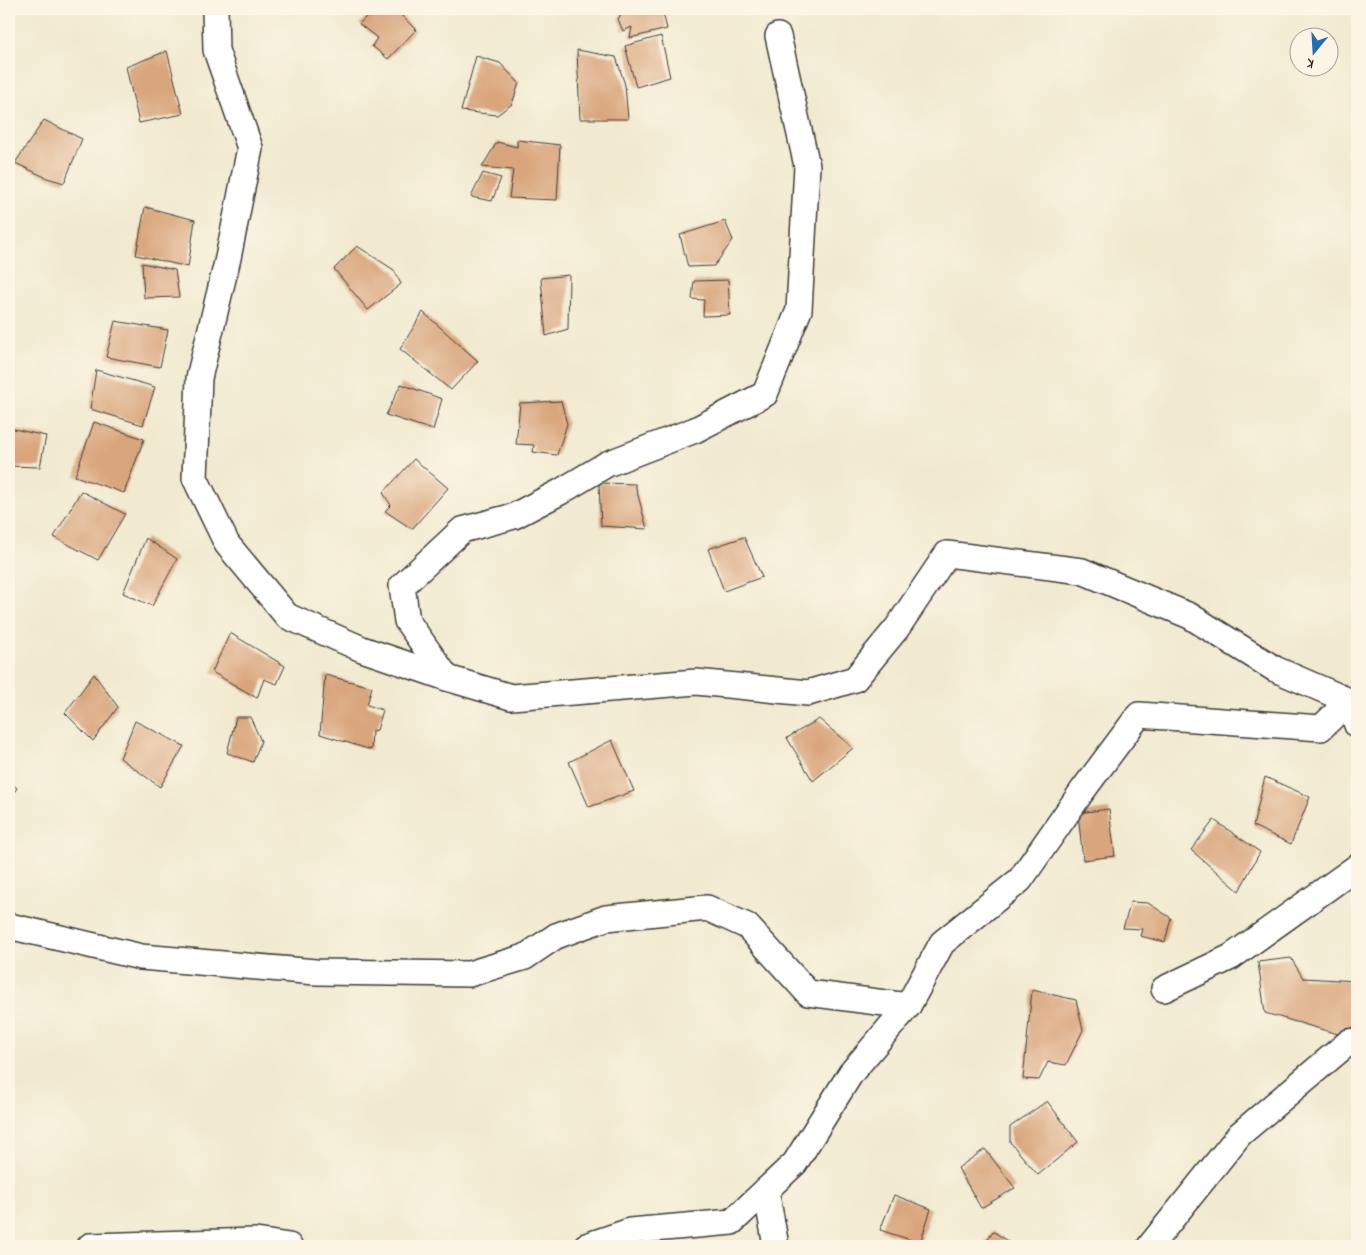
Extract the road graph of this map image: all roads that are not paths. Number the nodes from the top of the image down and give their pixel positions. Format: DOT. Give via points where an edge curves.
graph roads {
  1 [pos="216,9"];
  2 [pos="778,36"];
  3 [pos="447,678"];
  4 [pos="1349,701"];
  5 [pos="1357,725"];
  6 [pos="1357,867"];
  7 [pos="9,926"];
  8 [pos="1164,989"];
  9 [pos="908,1006"];
  10 [pos="1355,1044"];
  11 [pos="766,1190"];
  12 [pos="90,1246"];
  13 [pos="289,1246"];
  14 [pos="586,1246"];
  15 [pos="776,1246"];
  16 [pos="1150,1246"];
  1 -- 3 [label="street" via="216,50 250,148 199,378 195,478 227,544 287,616 362,649"];
  2 -- 3 [label="street" via="807,166 799,310 765,394 696,430 607,464 514,516 462,530 402,586 407,621"];
  3 -- 4 [label="street" via="512,697 696,682 808,693 855,679 897,628 947,554 1082,570 1190,616 1275,669"];
  4 -- 5 [label="street"];
  4 -- 9 [label="street" via="1321,728 1139,715 1020,880 942,943"];
  6 -- 8 [label="street" via="1231,957"];
  7 -- 9 [label="street" via="140,957 316,972 469,974 526,957 556,936 606,918 707,908 747,926 808,993"];
  9 -- 11 [label="street" via="851,1073 795,1163"];
  10 -- 16 [label="street" via="1240,1134"];
  11 -- 14 [label="street" via="732,1222 630,1231"];
  11 -- 15 [label="street"];
  12 -- 13 [label="street" via="256,1241"];
}
